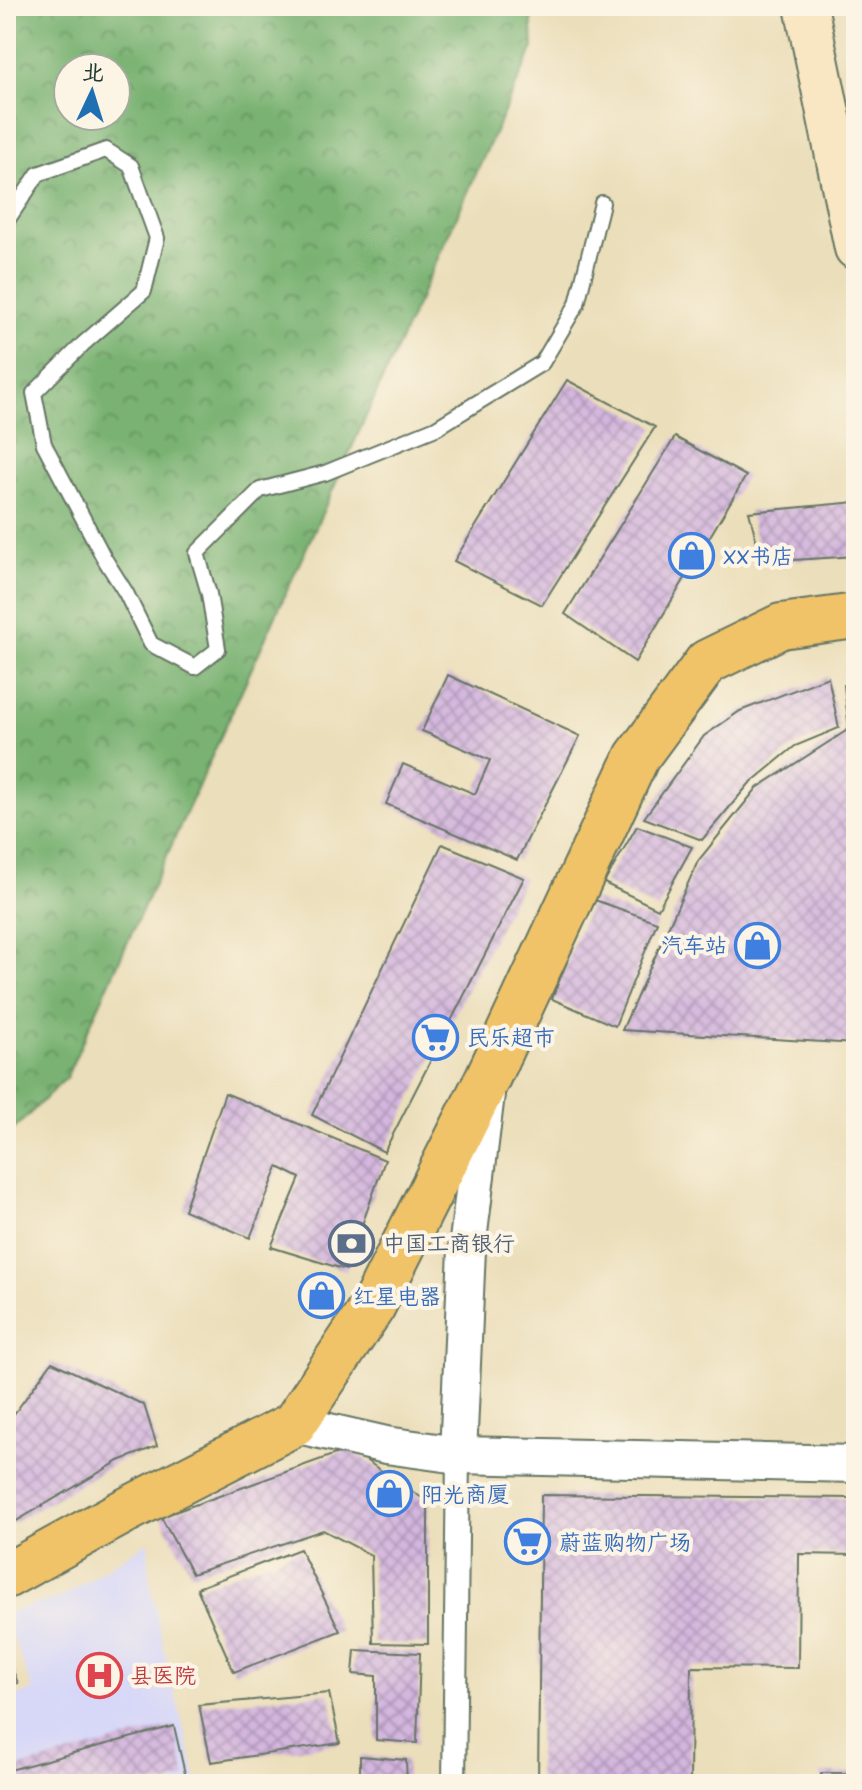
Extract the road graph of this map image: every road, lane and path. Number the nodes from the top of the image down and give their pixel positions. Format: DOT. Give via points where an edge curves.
graph roads {
  1 [pos="806,6"];
  2 [pos="602,203"];
  3 [pos="6,222"];
  4 [pos="856,248"];
  5 [pos="856,616"];
  6 [pos="488,1077"];
  7 [pos="294,1424"];
  8 [pos="458,1455"];
  9 [pos="856,1464"];
  10 [pos="6,1576"];
  11 [pos="454,1784"];
  1 -- 4 [label="main road"];
  2 -- 3 [label="lane" via="577,304 542,363 436,428 325,473 260,490 197,553 218,649 195,667 151,644 44,444 34,393 144,291 157,238 131,166 106,150 38,174"];
  5 -- 6 [label="main road" via="781,626 707,662 637,757"];
  6 -- 7 [label="main road" via="373,1306"];
  6 -- 8 [label="street" via="467,1249"];
  7 -- 8 [label="street"];
  7 -- 10 [label="main road"];
  8 -- 9 [label="street"];
  8 -- 11 [label="street"];
}
